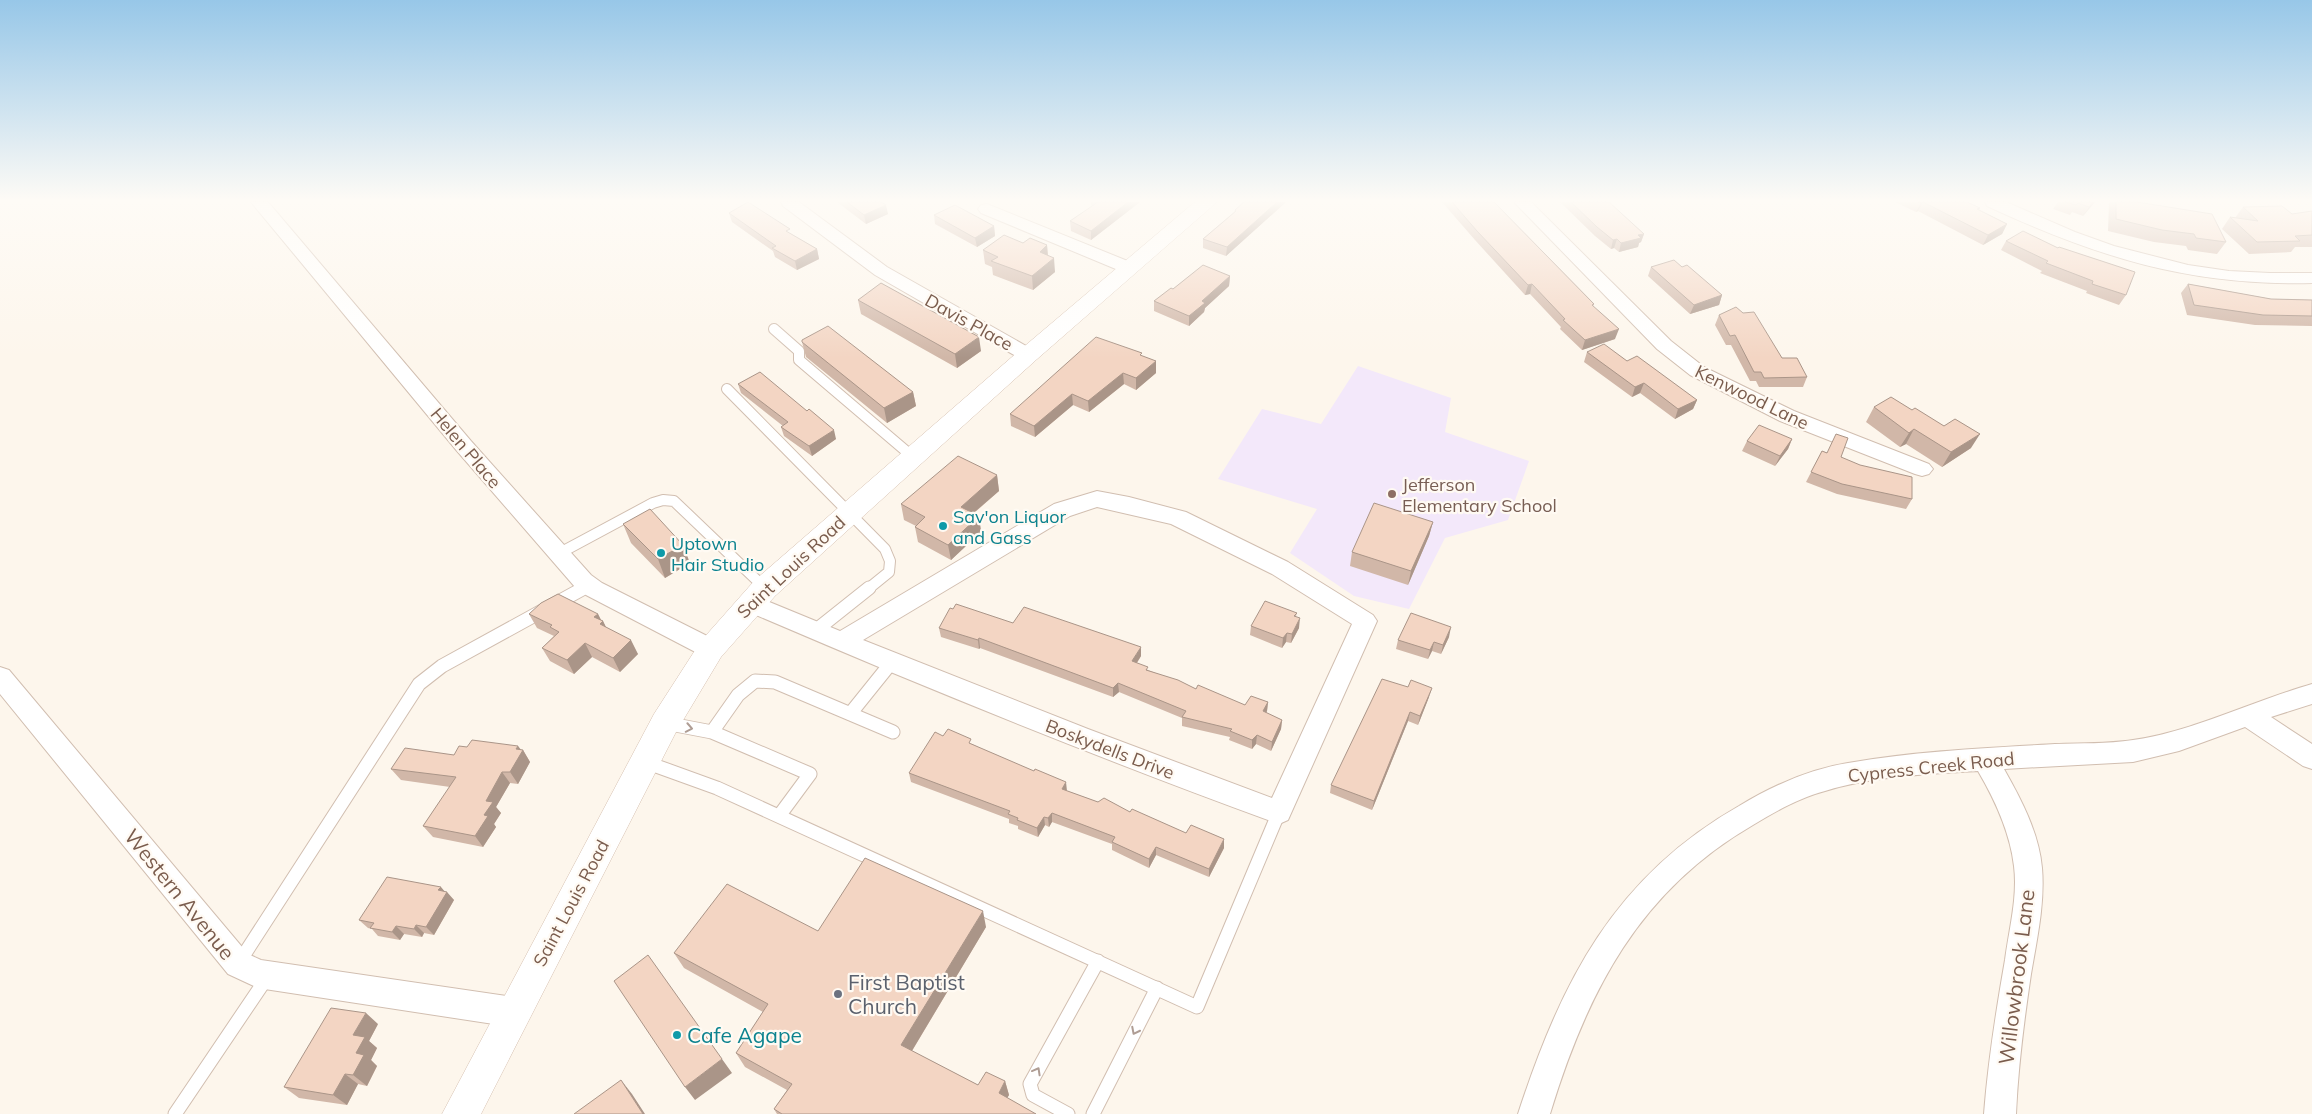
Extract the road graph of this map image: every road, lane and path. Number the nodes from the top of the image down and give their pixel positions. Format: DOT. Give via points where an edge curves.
graph roads {
  1 [pos="303,254"];
  2 [pos="858,254"];
  3 [pos="1095,254"];
  4 [pos="1145,254"];
  5 [pos="1573,254"];
  6 [pos="2123,254"];
  7 [pos="1129,268"];
  8 [pos="2312,278"];
  9 [pos="774,329"];
  10 [pos="1028,355"];
  11 [pos="727,389"];
  12 [pos="912,457"];
  13 [pos="1922,469"];
  14 [pos="850,512"];
  15 [pos="558,554"];
  16 [pos="589,585"];
  17 [pos="757,596"];
  18 [pos="815,631"];
  19 [pos="840,642"];
  20 [pos="711,649"];
  21 [pos="891,663"];
  22 [pos="0,677"];
  23 [pos="2312,694"];
  24 [pos="850,714"];
  25 [pos="2249,716"];
  26 [pos="665,723"];
  27 [pos="712,732"];
  28 [pos="893,732"];
  29 [pos="2312,758"];
  30 [pos="1985,759"];
  31 [pos="644,762"];
  32 [pos="1279,812"];
  33 [pos="779,816"];
  34 [pos="1098,961"];
  35 [pos="238,964"];
  36 [pos="268,976"];
  37 [pos="1157,988"];
  38 [pos="513,1012"];
  39 [pos="175,1114"];
  40 [pos="460,1114"];
  41 [pos="1068,1114"];
  42 [pos="1093,1114"];
  43 [pos="1534,1114"];
  44 [pos="2000,1114"];
  1 -- 15 [label="street, Helen Place"];
  2 -- 10 [label="street, Davis Place" via="881,271"];
  3 -- 7 [label="street"];
  4 -- 7 [label="street, Saint Louis Road"];
  5 -- 13 [label="street, Kenwood Lane" via="1664,346 1697,371 1787,416"];
  6 -- 8 [label="street" via="2232,276"];
  7 -- 10 [label="street, Saint Louis Road"];
  9 -- 12 [label="lane" via="799,351 800,360"];
  10 -- 12 [label="street, Saint Louis Road"];
  11 -- 14 [label="lane" via="826,492"];
  12 -- 14 [label="street, Saint Louis Road"];
  14 -- 17 [label="street, Saint Louis Road"];
  14 -- 18 [label="lane" via="885,549 890,561 889,572"];
  15 -- 16 [label="street, Helen Place"];
  15 -- 17 [label="lane" via="653,504 663,500 674,501"];
  16 -- 20 [label="street, Helen Place"];
  16 -- 35 [label="lane" via="442,666 419,684"];
  17 -- 18 [label="street, Boskydells Drive"];
  17 -- 20 [label="street, Saint Louis Road"];
  18 -- 19 [label="street, Boskydells Drive"];
  19 -- 21 [label="street, Boskydells Drive"];
  19 -- 32 [label="street" via="1062,510 1097,499 1178,518 1280,568 1365,621"];
  20 -- 26 [label="street, Saint Louis Road"];
  21 -- 24 [label="lane"];
  21 -- 32 [label="street, Boskydells Drive" via="1121,755"];
  22 -- 35 [label="street, Western Avenue"];
  23 -- 25 [label="street, Cypress Creek Road"];
  24 -- 27 [label="lane" via="775,682 755,681 738,695"];
  24 -- 28 [label="lane"];
  25 -- 29 [label="street"];
  25 -- 30 [label="street, Cypress Creek Road" via="2163,746 2130,751"];
  26 -- 27 [label="lane, one-way"];
  26 -- 31 [label="street, Saint Louis Road"];
  27 -- 33 [label="lane" via="810,774"];
  30 -- 43 [label="street, Cypress Creek Road" via="1904,766 1834,777 1744,815 1700,844 1660,878 1630,913 1596,962 1572,1006 1547,1068"];
  30 -- 44 [label="street, Willowbrook Lane" via="2016,817 2026,854 2030,891 2012,1003"];
  31 -- 33 [label="lane" via="717,788"];
  31 -- 38 [label="street, Saint Louis Road"];
  32 -- 37 [label="lane" via="1197,1007"];
  33 -- 34 [label="lane"];
  34 -- 37 [label="lane"];
  41 -- 34 [label="lane, one-way" via="1033,1095 1030,1084"];
  35 -- 36 [label="street, Western Avenue"];
  36 -- 38 [label="street, Western Avenue"];
  36 -- 39 [label="lane"];
  37 -- 42 [label="lane, one-way"];
  38 -- 40 [label="street, Saint Louis Road"];
}
